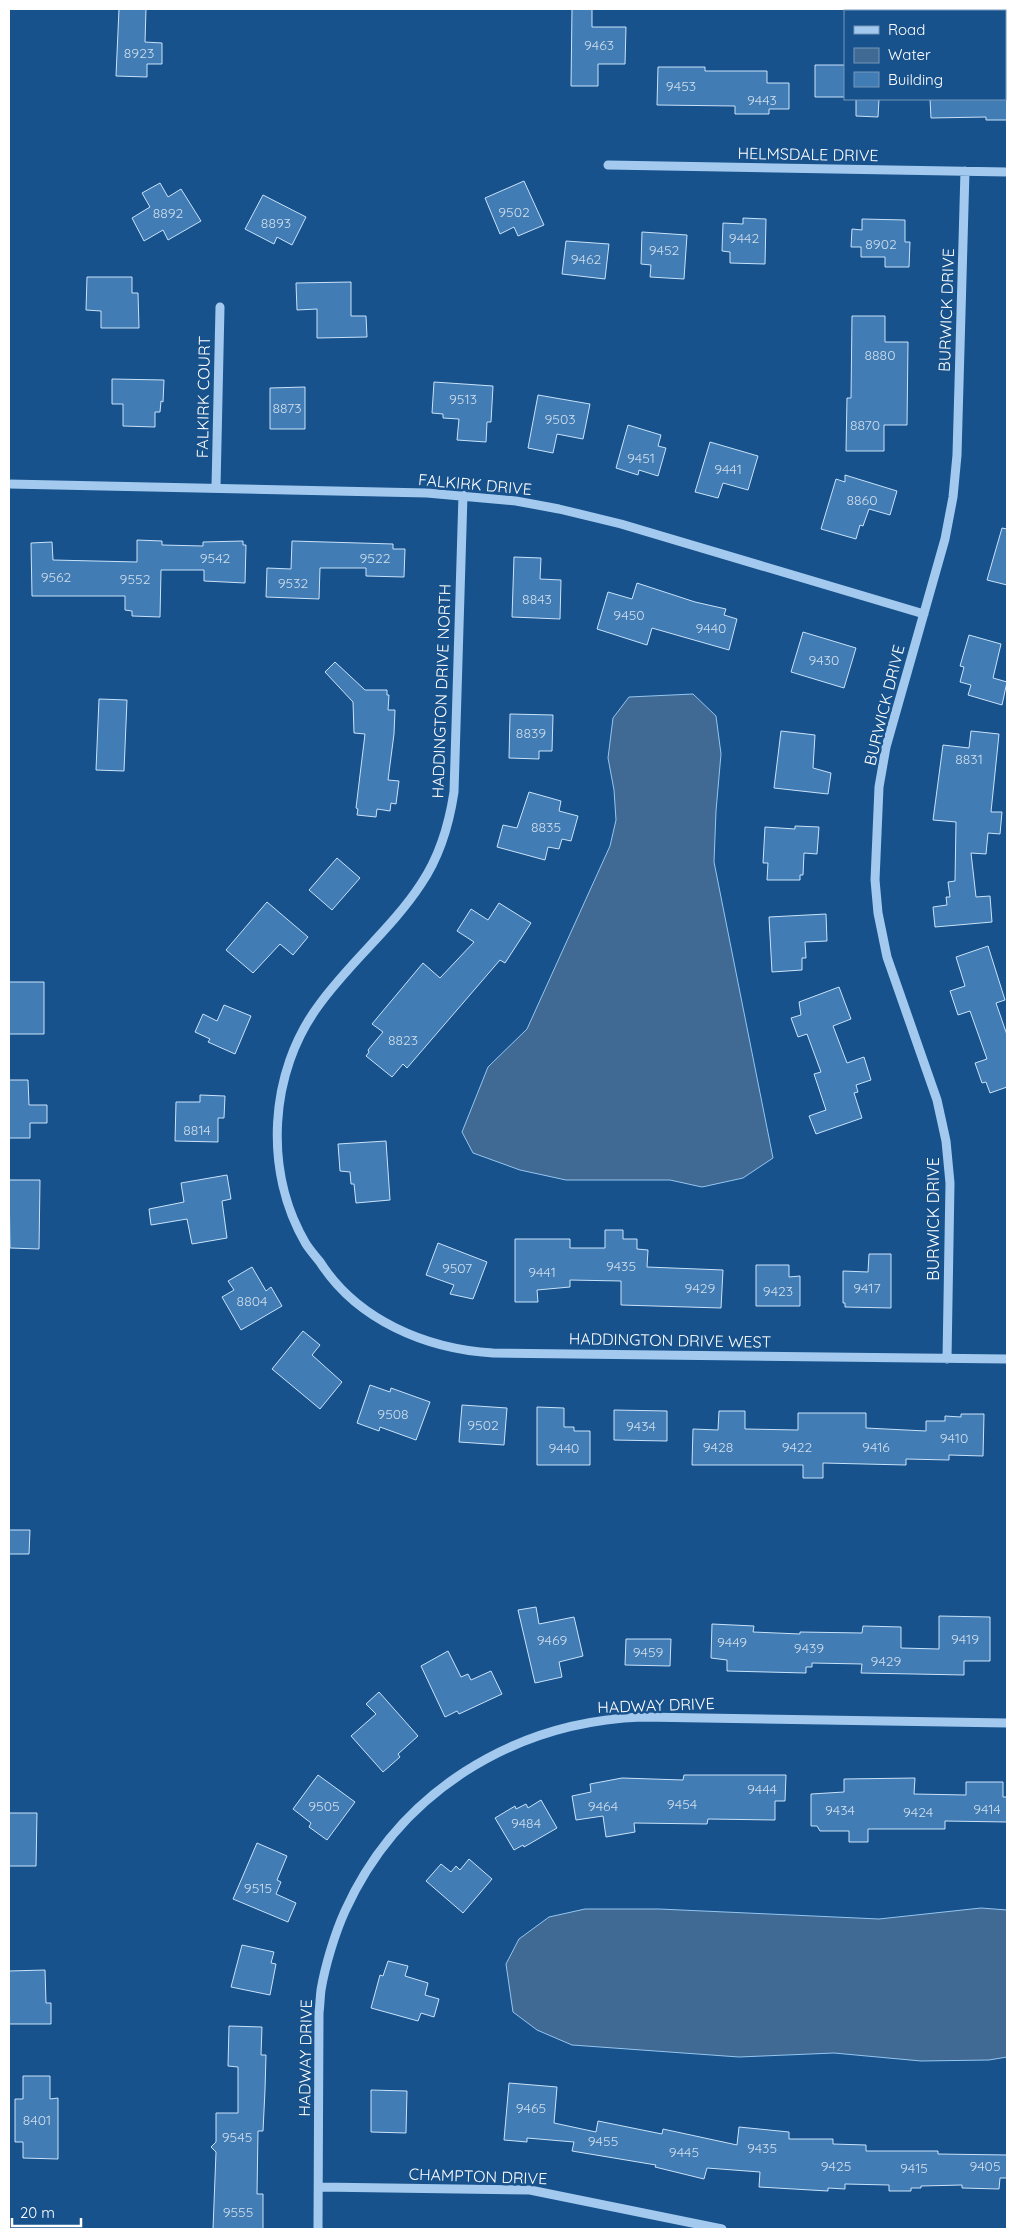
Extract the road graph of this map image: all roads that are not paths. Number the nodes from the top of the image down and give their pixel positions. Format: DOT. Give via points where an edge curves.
graph roads {
  1 [pos="608,165"];
  2 [pos="966,172"];
  3 [pos="1007,172"];
  4 [pos="220,307"];
  5 [pos="9,484"];
  6 [pos="216,487"];
  7 [pos="463,495"];
  8 [pos="924,614"];
  9 [pos="348,1296"];
  10 [pos="947,1359"];
  11 [pos="1007,1359"];
  12 [pos="1007,1723"];
  13 [pos="319,2187"];
  14 [pos="318,2229"];
  15 [pos="722,2229"];
  1 -- 2 [label="street, HELMSDALE DRIVE"];
  2 -- 3 [label="street, HELMSDALE DRIVE"];
  2 -- 8 [label="street, BURWICK DRIVE" via="958,455 945,539"];
  4 -- 6 [label="street, FALKIRK COURT"];
  5 -- 6 [label="street, FALKIRK DRIVE"];
  6 -- 7 [label="street, FALKIRK DRIVE"];
  7 -- 8 [label="street, FALKIRK DRIVE" via="516,501 614,522"];
  7 -- 9 [label="street, HADDINGTON DRIVE NORTH" via="454,792 448,825 437,856 421,884 318,1005 297,1041 286,1071 278,1112 277,1144 289,1206 306,1244 324,1271"];
  8 -- 10 [label="street, BURWICK DRIVE" via="886,747 880,786 875,880 887,957 938,1100 946,1141 950,1183"];
  9 -- 10 [label="street, HADDINGTON DRIVE WEST" via="400,1331 430,1343 473,1352"];
  10 -- 11 [label="street, HADDINGTON DRIVE WEST"];
  12 -- 13 [label="street, HADWAY DRIVE" via="620,1718 579,1724 532,1737 497,1752 464,1772 428,1800 390,1838 360,1882 331,1950 319,2013"];
  13 -- 14 [label="street, HADWAY DRIVE"];
  13 -- 15 [label="street, CHAMPTON DRIVE" via="530,2190"];
}
